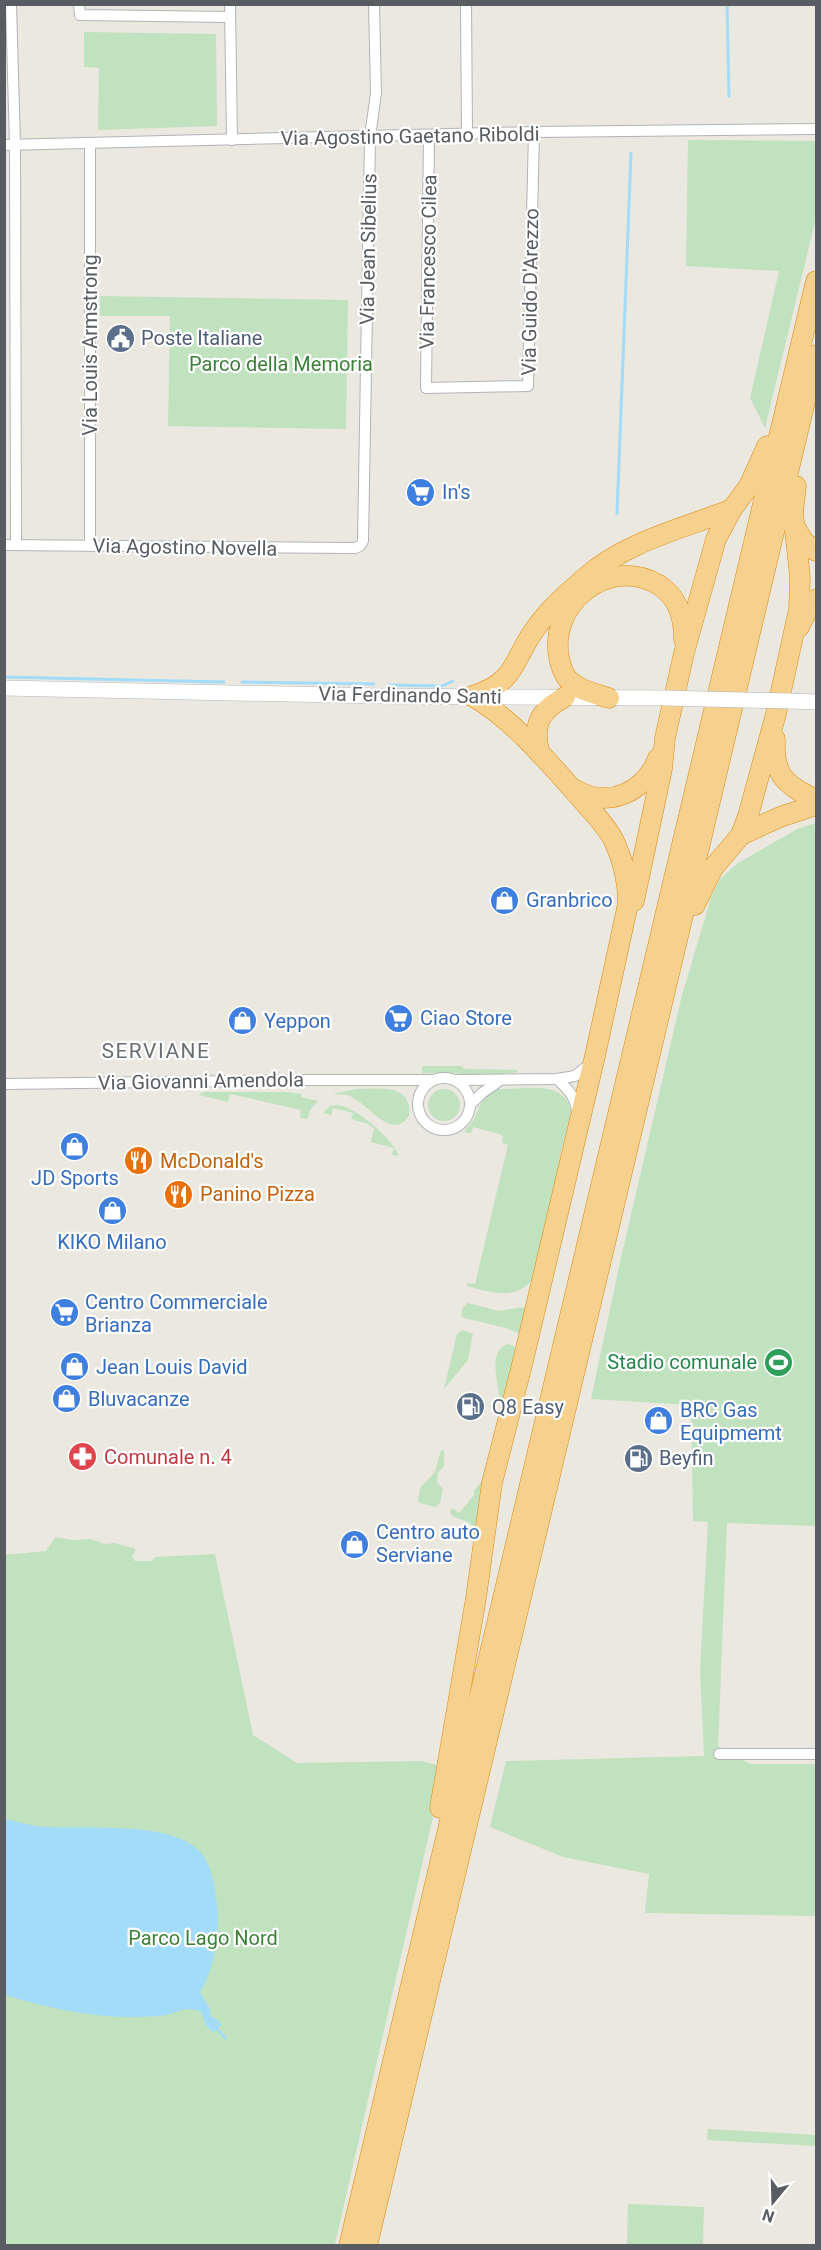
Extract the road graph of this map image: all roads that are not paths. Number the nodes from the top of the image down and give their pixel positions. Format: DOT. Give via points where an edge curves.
graph roads {
  1 [pos="11,4"];
  2 [pos="230,4"];
  3 [pos="374,4"];
  4 [pos="466,4"];
  5 [pos="80,10"];
  6 [pos="230,17"];
  7 [pos="816,129"];
  8 [pos="534,132"];
  9 [pos="467,134"];
  10 [pos="429,135"];
  11 [pos="370,136"];
  12 [pos="232,140"];
  13 [pos="90,144"];
  14 [pos="10,145"];
  15 [pos="816,281"];
  16 [pos="802,341"];
  17 [pos="816,355"];
  18 [pos="426,388"];
  19 [pos="801,420"];
  20 [pos="732,510"];
  21 [pos="794,522"];
  22 [pos="363,541"];
  23 [pos="10,545"];
  24 [pos="90,546"];
  25 [pos="816,551"];
  26 [pos="816,599"];
  27 [pos="793,643"];
  28 [pos="684,653"];
  29 [pos="4,688"];
  30 [pos="472,696"];
  31 [pos="565,697"];
  32 [pos="609,698"];
  33 [pos="816,702"];
  34 [pos="782,708"];
  35 [pos="665,738"];
  36 [pos="540,754"];
  37 [pos="571,788"];
  38 [pos="816,800"];
  39 [pos="816,805"];
  40 [pos="741,835"];
  41 [pos="679,933"];
  42 [pos="613,980"];
  43 [pos="595,1056"];
  44 [pos="557,1079"];
  45 [pos="397,1080"];
  46 [pos="433,1080"];
  47 [pos="455,1080"];
  48 [pos="500,1081"];
  49 [pos="4,1084"];
  50 [pos="418,1100"];
  51 [pos="471,1104"];
  52 [pos="579,1125"];
  53 [pos="719,1754"];
  54 [pos="816,1754"];
  55 [pos="400,2033"];
  56 [pos="349,2246"];
  57 [pos="367,2246"];
  1 -- 14 [label="street"];
  2 -- 6 [label="street"];
  3 -- 11 [label="street, Via Jean Sibelius" via="376,93"];
  4 -- 9 [label="street"];
  5 -- 6 [label="street"];
  6 -- 12 [label="street"];
  7 -- 8 [label="street, Via Agostino Gaetano Riboldi"];
  8 -- 9 [label="street, Via Agostino Gaetano Riboldi"];
  8 -- 18 [label="street, Via Guido D'Arezzo" via="528,386"];
  9 -- 10 [label="street, Via Agostino Gaetano Riboldi"];
  10 -- 11 [label="street, Via Agostino Gaetano Riboldi"];
  10 -- 18 [label="street, Via Francesco Cilea"];
  11 -- 12 [label="street, Via Agostino Gaetano Riboldi"];
  11 -- 22 [label="street, Via Jean Sibelius"];
  12 -- 13 [label="street, Via Agostino Gaetano Riboldi"];
  13 -- 14 [label="street, Via Agostino Gaetano Riboldi"];
  13 -- 24 [label="street, Via Louis Armstrong"];
  14 -- 23 [label="street"];
  15 -- 16 [label="highway"];
  16 -- 20 [label="highway" via="762,460"];
  16 -- 55 [label="highway"];
  17 -- 19 [label="highway"];
  19 -- 21 [label="highway" via="807,438 795,494"];
  19 -- 41 [label="highway"];
  20 -- 28 [label="highway" via="716,539"];
  20 -- 30 [label="highway" via="652,537 587,575 538,624 503,682"];
  21 -- 25 [label="highway" via="804,542"];
  21 -- 27 [label="highway" via="800,585"];
  22 -- 24 [label="street, Via Agostino Novella" via="355,548"];
  23 -- 24 [label="street, Via Agostino Novella"];
  26 -- 27 [label="highway"];
  27 -- 34 [label="highway"];
  28 -- 32 [label="highway" via="684,620 664,589 632,576 616,576 592,586 563,617 558,652 569,681"];
  28 -- 35 [label="highway"];
  29 -- 30 [label="main road, Via Ferdinando Santi"];
  30 -- 31 [label="main road, Via Ferdinando Santi"];
  30 -- 36 [label="highway" via="495,710"];
  31 -- 32 [label="main road, Via Ferdinando Santi"];
  31 -- 36 [label="highway" via="547,708 539,720 536,735"];
  32 -- 34 [label="main road, Via Ferdinando Santi, bridge" via="665,698"];
  33 -- 34 [label="main road, Via Ferdinando Santi"];
  34 -- 38 [label="highway" via="774,758 782,778"];
  34 -- 40 [label="highway"];
  35 -- 37 [label="highway" via="644,783 622,796 606,799"];
  35 -- 42 [label="highway" via="640,875"];
  36 -- 37 [label="highway"];
  37 -- 42 [label="highway" via="613,839 628,885"];
  39 -- 40 [label="highway"];
  40 -- 41 [label="highway" via="713,868 689,922"];
  41 -- 57 [label="highway"];
  42 -- 43 [label="highway"];
  43 -- 44 [label="street" via="575,1076"];
  43 -- 52 [label="highway"];
  44 -- 48 [label="street"];
  44 -- 52 [label="street" via="576,1102"];
  45 -- 46 [label="street, Via Giovanni Amendola"];
  45 -- 49 [label="street, Via Giovanni Amendola"];
  45 -- 50 [label="street"];
  46 -- 47 [label="street"];
  46 -- 50 [label="street"];
  47 -- 48 [label="street"];
  47 -- 51 [label="street" via="465,1089"];
  48 -- 51 [label="street"];
  50 -- 51 [label="street" via="424,1121 444,1131 461,1124"];
  52 -- 55 [label="highway" via="492,1483 450,1755 395,2012"];
  53 -- 54 [label="street"];
  55 -- 56 [label="highway"];
}
